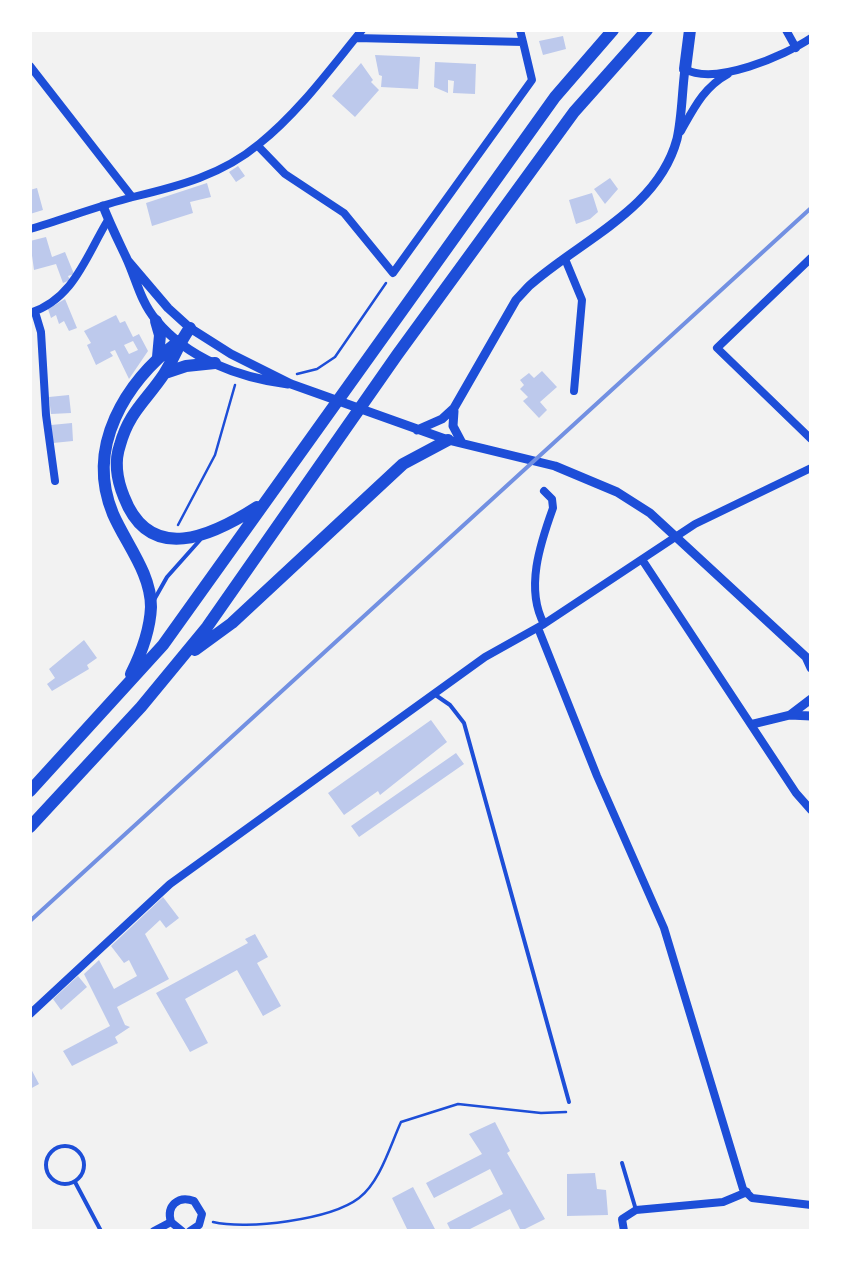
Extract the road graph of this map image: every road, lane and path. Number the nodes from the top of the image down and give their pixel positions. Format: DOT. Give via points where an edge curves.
graph roads {
  1 [pos="520,30"];
  2 [pos="614,30"];
  3 [pos="647,30"];
  4 [pos="690,30"];
  5 [pos="786,30"];
  6 [pos="359,34"];
  7 [pos="811,38"];
  8 [pos="524,42"];
  9 [pos="796,48"];
  10 [pos="30,66"];
  11 [pos="685,68"];
  12 [pos="736,69"];
  13 [pos="677,137"];
  14 [pos="258,146"];
  15 [pos="132,197"];
  16 [pos="103,206"];
  17 [pos="108,220"];
  18 [pos="30,229"];
  19 [pos="811,258"];
  20 [pos="565,259"];
  21 [pos="128,261"];
  22 [pos="393,272"];
  23 [pos="32,312"];
  24 [pos="156,321"];
  25 [pos="190,328"];
  26 [pos="179,341"];
  27 [pos="158,357"];
  28 [pos="215,363"];
  29 [pos="165,373"];
  30 [pos="238,374"];
  31 [pos="291,384"];
  32 [pos="574,392"];
  33 [pos="454,408"];
  34 [pos="442,419"];
  35 [pos="417,430"];
  36 [pos="448,440"];
  37 [pos="811,440"];
  38 [pos="462,444"];
  39 [pos="811,468"];
  40 [pos="55,482"];
  41 [pos="544,491"];
  42 [pos="266,502"];
  43 [pos="204,537"];
  44 [pos="169,539"];
  45 [pos="642,560"];
  46 [pos="151,606"];
  47 [pos="541,626"];
  48 [pos="808,658"];
  49 [pos="181,661"];
  50 [pos="811,668"];
  51 [pos="123,690"];
  52 [pos="434,694"];
  53 [pos="811,699"];
  54 [pos="790,715"];
  55 [pos="811,716"];
  56 [pos="753,724"];
  57 [pos="30,791"];
  58 [pos="811,810"];
  59 [pos="30,827"];
  60 [pos="30,1014"];
  61 [pos="569,1102"];
  62 [pos="622,1163"];
  63 [pos="75,1181"];
  64 [pos="747,1192"];
  65 [pos="811,1205"];
  66 [pos="636,1210"];
  67 [pos="202,1220"];
  68 [pos="170,1222"];
  69 [pos="101,1231"];
  70 [pos="154,1231"];
  71 [pos="182,1231"];
  72 [pos="190,1231"];
  73 [pos="624,1231"];
  1 -- 8 [label="street"];
  2 -- 42 [label="highway" via="555,96"];
  3 -- 49 [label="highway" via="574,112"];
  4 -- 11 [label="highway"];
  5 -- 9 [label="street"];
  6 -- 8 [label="street"];
  6 -- 14 [label="street"];
  7 -- 9 [label="street"];
  8 -- 22 [label="street" via="529,85"];
  9 -- 12 [label="street"];
  10 -- 15 [label="street"];
  11 -- 12 [label="street" via="704,74"];
  11 -- 13 [label="street"];
  12 -- 13 [label="street" via="707,89"];
  13 -- 20 [label="street" via="642,196"];
  14 -- 15 [label="street" via="195,182"];
  14 -- 22 [label="street" via="284,174 344,214"];
  15 -- 16 [label="street"];
  16 -- 17 [label="street"];
  16 -- 18 [label="street"];
  17 -- 21 [label="street"];
  17 -- 23 [label="street" via="70,286"];
  19 -- 37 [label="street" via="717,348"];
  20 -- 32 [label="street" via="582,300"];
  20 -- 33 [label="street" via="516,300"];
  21 -- 24 [label="street"];
  21 -- 25 [label="street"];
  22 -- 31 [label="path" via="335,356 298,373"];
  23 -- 40 [label="street" via="42,332"];
  24 -- 26 [label="street"];
  24 -- 27 [label="highway"];
  25 -- 26 [label="highway"];
  25 -- 31 [label="street"];
  26 -- 27 [label="highway"];
  26 -- 28 [label="street"];
  26 -- 29 [label="highway"];
  27 -- 46 [label="highway" via="118,409 104,443 102,482 140,562"];
  28 -- 29 [label="highway"];
  28 -- 30 [label="street"];
  29 -- 44 [label="highway" via="131,414 118,449 117,478 143,527"];
  30 -- 31 [label="street"];
  30 -- 44 [label="path" via="215,455"];
  31 -- 35 [label="street"];
  33 -- 34 [label="street"];
  33 -- 38 [label="street"];
  34 -- 35 [label="street"];
  34 -- 36 [label="street"];
  35 -- 36 [label="street"];
  36 -- 38 [label="street"];
  36 -- 49 [label="highway" via="403,464 232,623"];
  38 -- 48 [label="street" via="556,466 617,492 650,513"];
  39 -- 45 [label="street" via="694,524"];
  41 -- 47 [label="street" via="553,508 534,582"];
  42 -- 43 [label="highway"];
  42 -- 51 [label="highway"];
  43 -- 44 [label="highway"];
  43 -- 46 [label="lane"];
  45 -- 47 [label="street"];
  45 -- 56 [label="street"];
  46 -- 51 [label="highway" via="142,651"];
  47 -- 52 [label="street"];
  47 -- 64 [label="street" via="664,928"];
  48 -- 50 [label="street"];
  49 -- 59 [label="highway"];
  51 -- 57 [label="highway"];
  52 -- 60 [label="street" via="170,884"];
  52 -- 61 [label="lane" via="464,723"];
  53 -- 54 [label="street"];
  54 -- 55 [label="street"];
  54 -- 56 [label="street"];
  56 -- 58 [label="street"];
  61 -- 67 [label="path" via="561,1114 458,1104 401,1122 358,1199 270,1224 234,1227"];
  62 -- 66 [label="lane"];
  63 -- 63 [label="lane" via="83,1158 72,1147 56,1148 48,1172 59,1182"];
  63 -- 69 [label="lane"];
  64 -- 65 [label="street"];
  64 -- 66 [label="street" via="723,1202"];
  66 -- 73 [label="street" via="622,1219"];
  67 -- 68 [label="street" via="198,1204 184,1198 171,1206"];
  67 -- 72 [label="street"];
  68 -- 70 [label="street"];
  68 -- 71 [label="street"];
}
